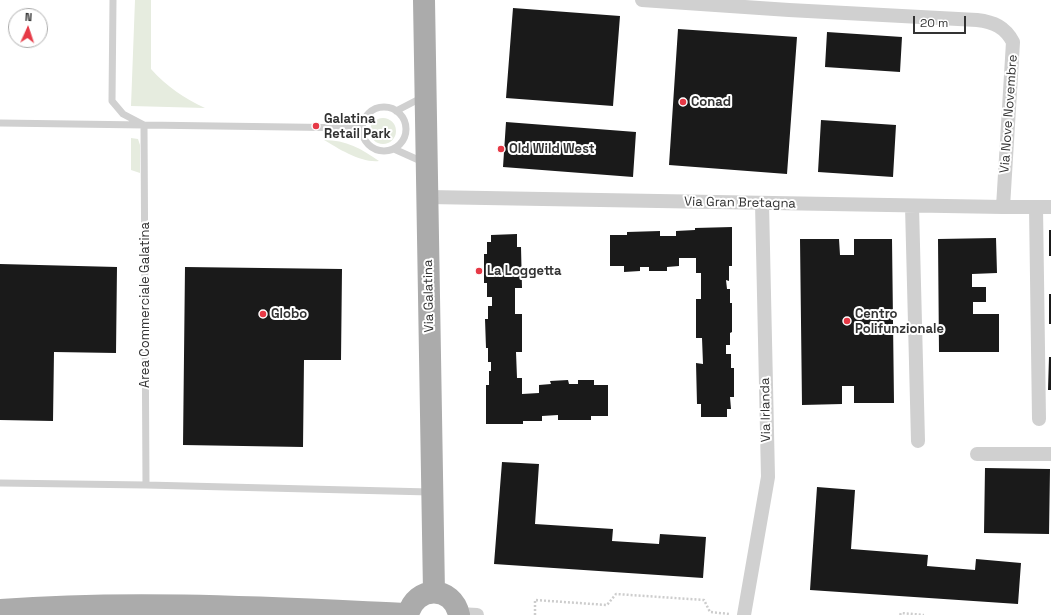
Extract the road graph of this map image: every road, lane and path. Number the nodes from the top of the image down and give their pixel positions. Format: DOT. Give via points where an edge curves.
graph roads {
  1 [pos="113,0"];
  2 [pos="424,0"];
  3 [pos="642,0"];
  4 [pos="427,96"];
  5 [pos="396,111"];
  6 [pos="0,123"];
  7 [pos="144,125"];
  8 [pos="362,128"];
  9 [pos="394,149"];
  10 [pos="428,164"];
  11 [pos="428,197"];
  12 [pos="762,203"];
  13 [pos="912,206"];
  14 [pos="1003,207"];
  15 [pos="1036,207"];
  16 [pos="1051,207"];
  17 [pos="1039,419"];
  18 [pos="918,441"];
  19 [pos="978,454"];
  20 [pos="1051,454"];
  21 [pos="0,483"];
  22 [pos="146,485"];
  23 [pos="432,492"];
  24 [pos="434,592"];
  25 [pos="0,610"];
  26 [pos="233,610"];
  27 [pos="37,611"];
  28 [pos="737,614"];
  29 [pos="408,615"];
  30 [pos="465,615"];
  31 [pos="535,615"];
  32 [pos="744,615"];
  33 [pos="900,615"];
  34 [pos="924,615"];
  1 -- 7 [label="lane" via="112,101 123,114"];
  2 -- 4 [label="main road, Via Galatina"];
  3 -- 14 [label="street, Via Nove Novembre" via="978,20 998,25 1009,33 1013,42"];
  4 -- 5 [label="lane"];
  4 -- 10 [label="main road, Via Galatina"];
  5 -- 8 [label="lane" via="381,107 374,110 363,120"];
  5 -- 9 [label="lane" via="406,127 403,140"];
  6 -- 7 [label="lane"];
  7 -- 8 [label="lane"];
  7 -- 22 [label="lane, Area Commerciale Galatina"];
  8 -- 9 [label="lane" via="366,142 372,148 379,151"];
  9 -- 10 [label="lane"];
  10 -- 11 [label="main road, Via Galatina"];
  11 -- 12 [label="street, Via Gran Bretagna"];
  11 -- 23 [label="main road, Via Galatina"];
  12 -- 13 [label="street, Via Gran Bretagna"];
  12 -- 32 [label="street, Via Irlanda" via="768,477"];
  13 -- 14 [label="street, Via Gran Bretagna"];
  13 -- 18 [label="street"];
  14 -- 15 [label="street, Via Gran Bretagna"];
  15 -- 16 [label="street, Via Gran Bretagna"];
  15 -- 17 [label="street"];
  19 -- 20 [label="street"];
  21 -- 22 [label="lane"];
  22 -- 23 [label="lane"];
  23 -- 24 [label="main road, Via Galatina"];
  24 -- 29 [label="main road" via="420,596 414,601"];
  24 -- 30 [label="main road" via="450,598"];
  25 -- 27 [label="main road"];
  26 -- 27 [label="main road" via="175,605"];
  26 -- 29 [label="main road"];
  28 -- 31 [label="path" via="710,612 704,600 616,594 607,605 535,600"];
  33 -- 34 [label="path"];
}
